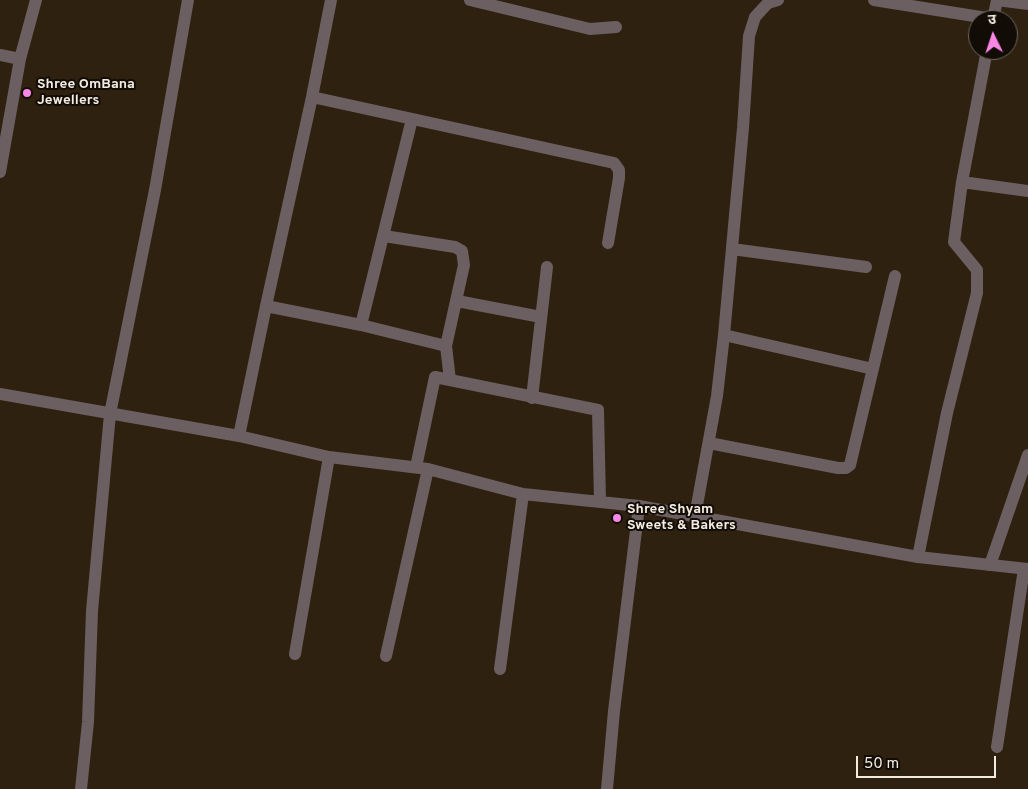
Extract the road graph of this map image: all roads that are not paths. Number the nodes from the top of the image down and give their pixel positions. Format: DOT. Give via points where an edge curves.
graph roads {
  1 [pos="36,0"];
  2 [pos="188,0"];
  3 [pos="330,0"];
  4 [pos="470,0"];
  5 [pos="778,0"];
  6 [pos="874,0"];
  7 [pos="997,0"];
  8 [pos="1028,4"];
  9 [pos="968,16"];
  10 [pos="616,26"];
  11 [pos="0,54"];
  12 [pos="20,59"];
  13 [pos="986,60"];
  14 [pos="312,97"];
  15 [pos="412,119"];
  16 [pos="0,172"];
  17 [pos="962,182"];
  18 [pos="1028,191"];
  19 [pos="384,236"];
  20 [pos="608,243"];
  21 [pos="732,249"];
  22 [pos="866,266"];
  23 [pos="548,267"];
  24 [pos="895,276"];
  25 [pos="457,301"];
  26 [pos="266,306"];
  27 [pos="542,317"];
  28 [pos="360,325"];
  29 [pos="724,335"];
  30 [pos="446,346"];
  31 [pos="872,369"];
  32 [pos="450,380"];
  33 [pos="0,394"];
  34 [pos="532,398"];
  35 [pos="110,414"];
  36 [pos="239,436"];
  37 [pos="708,443"];
  38 [pos="1028,456"];
  39 [pos="329,457"];
  40 [pos="422,468"];
  41 [pos="523,494"];
  42 [pos="600,501"];
  43 [pos="639,506"];
  44 [pos="695,516"];
  45 [pos="918,557"];
  46 [pos="990,565"];
  47 [pos="1026,569"];
  48 [pos="296,654"];
  49 [pos="386,656"];
  50 [pos="500,669"];
  51 [pos="996,746"];
  52 [pos="81,789"];
  53 [pos="607,789"];
  1 -- 12 [label="street"];
  2 -- 35 [label="street" via="155,190"];
  3 -- 14 [label="street"];
  4 -- 10 [label="street" via="590,29"];
  5 -- 21 [label="street" via="768,3 755,18 749,36"];
  6 -- 9 [label="street"];
  7 -- 8 [label="street"];
  11 -- 12 [label="street"];
  12 -- 16 [label="street"];
  13 -- 17 [label="street"];
  14 -- 15 [label="street"];
  14 -- 26 [label="street"];
  15 -- 19 [label="street"];
  15 -- 20 [label="street" via="614,163 619,170 619,178"];
  17 -- 18 [label="street"];
  17 -- 45 [label="street" via="954,242 977,270 977,293 947,413"];
  19 -- 25 [label="street" via="456,246 462,251 465,257"];
  19 -- 28 [label="street"];
  21 -- 22 [label="street"];
  21 -- 29 [label="street"];
  23 -- 27 [label="street"];
  24 -- 31 [label="street"];
  25 -- 27 [label="street"];
  25 -- 30 [label="street"];
  26 -- 28 [label="street"];
  26 -- 36 [label="street"];
  27 -- 34 [label="street"];
  28 -- 30 [label="street"];
  29 -- 31 [label="street"];
  29 -- 37 [label="street"];
  30 -- 32 [label="street"];
  31 -- 37 [label="street" via="853,458 846,468"];
  32 -- 34 [label="street"];
  32 -- 40 [label="street" via="436,377"];
  33 -- 35 [label="street"];
  34 -- 42 [label="street" via="598,410"];
  35 -- 36 [label="street"];
  35 -- 52 [label="street" via="92,611 88,722"];
  36 -- 39 [label="street"];
  37 -- 44 [label="street"];
  38 -- 46 [label="street"];
  39 -- 40 [label="street"];
  39 -- 48 [label="street"];
  40 -- 41 [label="street"];
  40 -- 49 [label="street"];
  41 -- 42 [label="street"];
  41 -- 50 [label="street"];
  42 -- 43 [label="street"];
  43 -- 44 [label="street"];
  43 -- 53 [label="street"];
  44 -- 45 [label="street"];
  45 -- 46 [label="street"];
  46 -- 47 [label="street"];
  47 -- 51 [label="street"];
}
